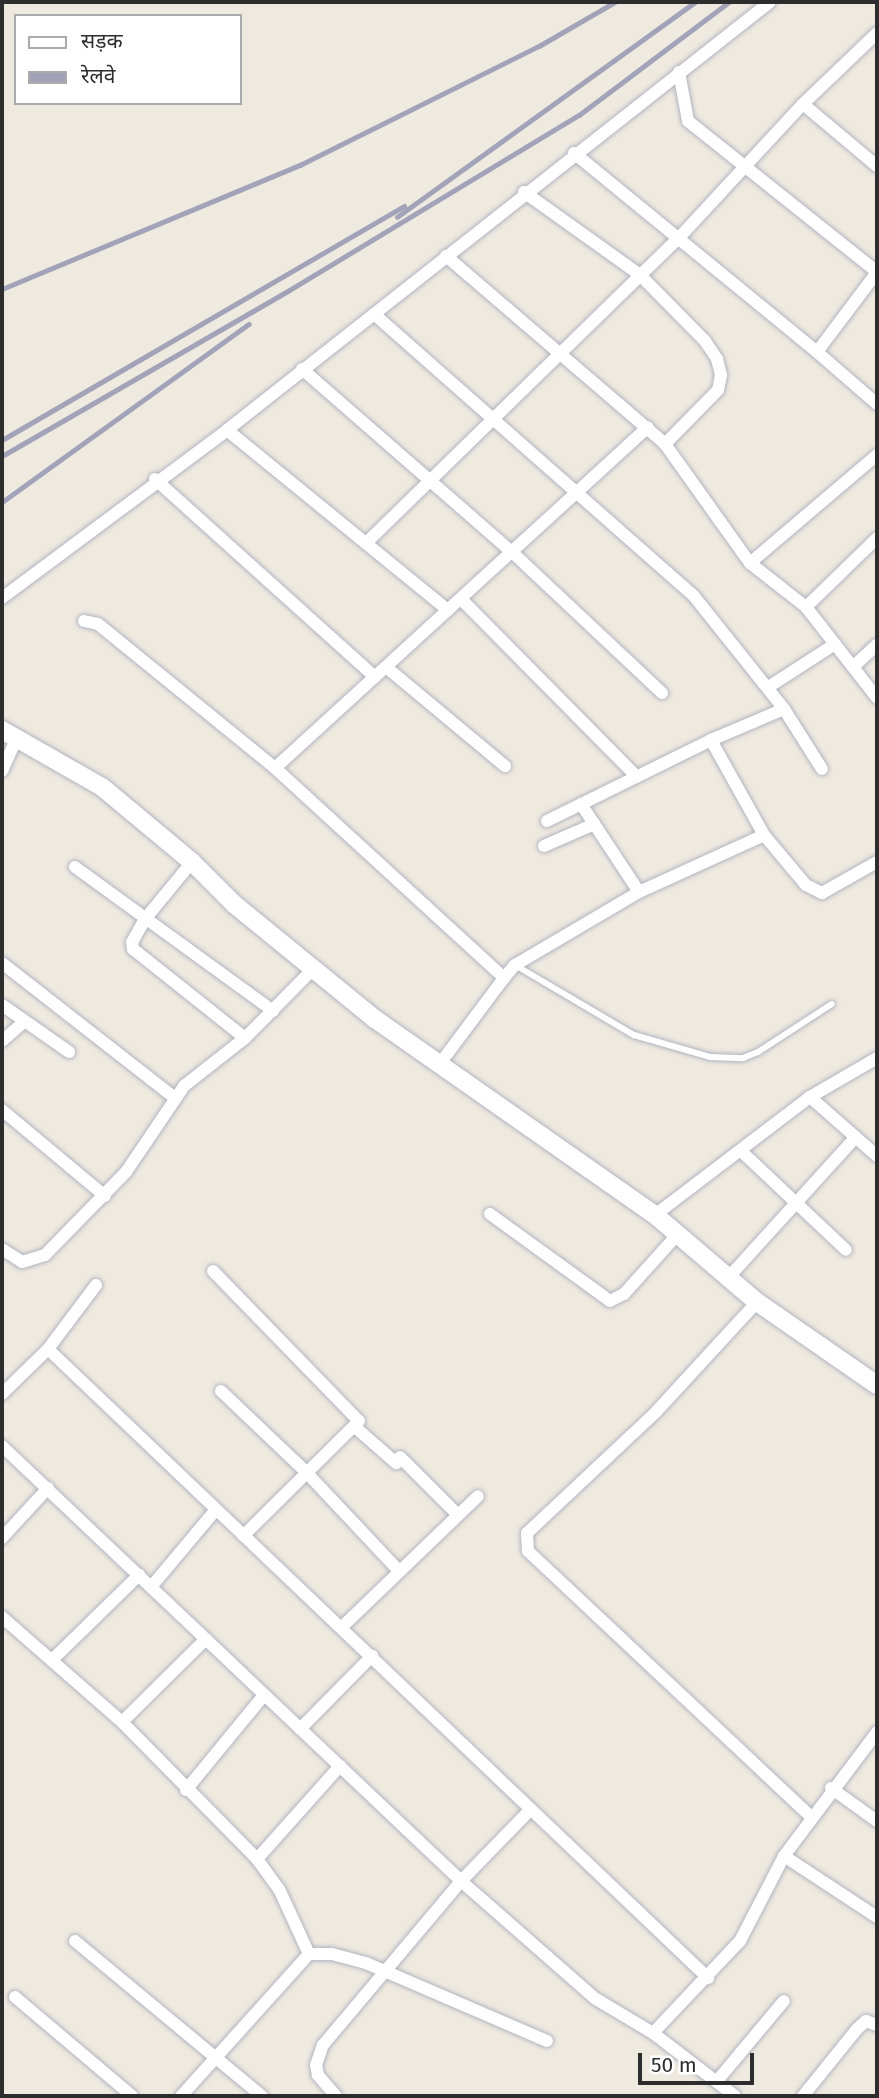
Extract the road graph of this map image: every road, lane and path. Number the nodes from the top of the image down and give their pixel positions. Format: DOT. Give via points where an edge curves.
graph roads {
  1 [pos="770,2"];
  2 [pos="877,33"];
  3 [pos="679,72"];
  4 [pos="803,104"];
  5 [pos="573,153"];
  6 [pos="877,166"];
  7 [pos="747,167"];
  8 [pos="524,192"];
  9 [pos="676,241"];
  10 [pos="446,256"];
  11 [pos="877,272"];
  12 [pos="640,275"];
  13 [pos="374,314"];
  14 [pos="559,351"];
  15 [pos="817,352"];
  16 [pos="302,369"];
  17 [pos="877,404"];
  18 [pos="494,419"];
  19 [pos="648,427"];
  20 [pos="227,430"];
  21 [pos="666,444"];
  22 [pos="877,455"];
  23 [pos="155,479"];
  24 [pos="430,480"];
  25 [pos="577,491"];
  26 [pos="877,538"];
  27 [pos="366,543"];
  28 [pos="512,552"];
  29 [pos="750,563"];
  30 [pos="2,597"];
  31 [pos="461,598"];
  32 [pos="806,607"];
  33 [pos="448,610"];
  34 [pos="84,621"];
  35 [pos="835,645"];
  36 [pos="877,645"];
  37 [pos="386,667"];
  38 [pos="853,667"];
  39 [pos="375,677"];
  40 [pos="770,685"];
  41 [pos="662,693"];
  42 [pos="877,698"];
  43 [pos="784,709"];
  44 [pos="9,733"];
  45 [pos="711,740"];
  46 [pos="505,766"];
  47 [pos="275,768"];
  48 [pos="822,769"];
  49 [pos="2,771"];
  50 [pos="637,777"];
  51 [pos="581,804"];
  52 [pos="547,821"];
  53 [pos="594,824"];
  54 [pos="764,835"];
  55 [pos="544,846"];
  56 [pos="192,862"];
  57 [pos="877,862"];
  58 [pos="75,867"];
  59 [pos="639,892"];
  60 [pos="145,919"];
  61 [pos="2,963"];
  62 [pos="515,965"];
  63 [pos="313,969"];
  64 [pos="504,978"];
  65 [pos="832,1004"];
  66 [pos="2,1005"];
  67 [pos="272,1011"];
  68 [pos="25,1021"];
  69 [pos="245,1038"];
  70 [pos="2,1041"];
  71 [pos="69,1052"];
  72 [pos="877,1058"];
  73 [pos="439,1065"];
  74 [pos="810,1097"];
  75 [pos="175,1098"];
  76 [pos="2,1111"];
  77 [pos="856,1137"];
  78 [pos="741,1152"];
  79 [pos="877,1156"];
  80 [pos="105,1196"];
  81 [pos="796,1202"];
  82 [pos="490,1214"];
  83 [pos="655,1215"];
  84 [pos="677,1235"];
  85 [pos="2,1249"];
  86 [pos="846,1250"];
  87 [pos="213,1271"];
  88 [pos="728,1278"];
  89 [pos="96,1285"];
  90 [pos="757,1302"];
  91 [pos="48,1349"];
  92 [pos="877,1385"];
  93 [pos="221,1391"];
  94 [pos="2,1394"];
  95 [pos="355,1427"];
  96 [pos="2,1446"];
  97 [pos="306,1472"];
  98 [pos="48,1488"];
  99 [pos="478,1496"];
  100 [pos="214,1512"];
  101 [pos="458,1515"];
  102 [pos="243,1536"];
  103 [pos="2,1538"];
  104 [pos="398,1570"];
  105 [pos="139,1575"];
  106 [pos="151,1587"];
  107 [pos="2,1617"];
  108 [pos="342,1626"];
  109 [pos="206,1639"];
  110 [pos="372,1656"];
  111 [pos="52,1660"];
  112 [pos="264,1695"];
  113 [pos="122,1722"];
  114 [pos="300,1729"];
  115 [pos="877,1732"];
  116 [pos="340,1766"];
  117 [pos="831,1788"];
  118 [pos="186,1790"];
  119 [pos="529,1811"];
  120 [pos="811,1817"];
  121 [pos="877,1821"];
  122 [pos="784,1856"];
  123 [pos="257,1859"];
  124 [pos="461,1881"];
  125 [pos="877,1917"];
  126 [pos="75,1941"];
  127 [pos="309,1954"];
  128 [pos="387,1972"];
  129 [pos="708,1978"];
  130 [pos="15,1997"];
  131 [pos="784,2001"];
  132 [pos="877,2025"];
  133 [pos="653,2033"];
  134 [pos="547,2041"];
  135 [pos="215,2058"];
  136 [pos="717,2081"];
  137 [pos="132,2096"];
  138 [pos="181,2096"];
  139 [pos="262,2096"];
  140 [pos="336,2096"];
  141 [pos="735,2096"];
  142 [pos="803,2096"];
  1 -- 3 [label="street"];
  2 -- 4 [label="street"];
  3 -- 5 [label="street"];
  3 -- 7 [label="street" via="688,121"];
  4 -- 6 [label="street"];
  4 -- 7 [label="street"];
  5 -- 8 [label="street"];
  5 -- 9 [label="street"];
  7 -- 9 [label="street"];
  7 -- 11 [label="street"];
  8 -- 10 [label="street"];
  8 -- 12 [label="street"];
  9 -- 12 [label="street"];
  9 -- 15 [label="street"];
  10 -- 13 [label="street"];
  10 -- 14 [label="street"];
  11 -- 15 [label="street"];
  12 -- 14 [label="street"];
  12 -- 21 [label="street" via="705,341 721,375 710,402"];
  13 -- 16 [label="street"];
  13 -- 18 [label="street"];
  14 -- 18 [label="street"];
  14 -- 19 [label="street"];
  15 -- 17 [label="street"];
  16 -- 20 [label="street"];
  16 -- 24 [label="street"];
  18 -- 24 [label="street"];
  18 -- 25 [label="street"];
  19 -- 21 [label="street"];
  19 -- 25 [label="street"];
  20 -- 23 [label="street"];
  20 -- 27 [label="street"];
  21 -- 29 [label="street"];
  22 -- 29 [label="street"];
  23 -- 30 [label="street"];
  23 -- 39 [label="street"];
  24 -- 27 [label="street"];
  24 -- 28 [label="street"];
  25 -- 28 [label="street"];
  25 -- 40 [label="street" via="693,595"];
  26 -- 32 [label="street"];
  27 -- 33 [label="street"];
  28 -- 31 [label="street"];
  28 -- 41 [label="street"];
  29 -- 32 [label="street"];
  31 -- 33 [label="street"];
  31 -- 50 [label="street"];
  32 -- 35 [label="street"];
  33 -- 37 [label="street"];
  34 -- 47 [label="street" via="98,624"];
  35 -- 38 [label="street"];
  35 -- 40 [label="street"];
  36 -- 38 [label="street"];
  37 -- 39 [label="street"];
  37 -- 46 [label="street"];
  38 -- 42 [label="street"];
  39 -- 47 [label="street"];
  40 -- 43 [label="street"];
  43 -- 45 [label="street"];
  43 -- 48 [label="street"];
  44 -- 49 [label="street"];
  44 -- 56 [label="street" via="102,787"];
  45 -- 50 [label="street"];
  45 -- 54 [label="street"];
  47 -- 64 [label="street"];
  50 -- 51 [label="street"];
  51 -- 52 [label="street"];
  51 -- 53 [label="street"];
  53 -- 55 [label="street"];
  53 -- 59 [label="street"];
  54 -- 57 [label="street" via="806,885 822,893"];
  54 -- 59 [label="street"];
  56 -- 60 [label="street"];
  56 -- 63 [label="street" via="235,905"];
  58 -- 60 [label="street"];
  59 -- 62 [label="street"];
  60 -- 67 [label="street"];
  60 -- 69 [label="street" via="132,942 139,958"];
  61 -- 75 [label="street"];
  62 -- 64 [label="street"];
  62 -- 65 [label="lane" via="634,1035 710,1057 743,1058 758,1052"];
  63 -- 67 [label="street"];
  63 -- 73 [label="street"];
  64 -- 73 [label="street"];
  66 -- 68 [label="street"];
  67 -- 69 [label="street"];
  68 -- 70 [label="street"];
  68 -- 71 [label="street"];
  69 -- 75 [label="street"];
  72 -- 74 [label="street"];
  73 -- 83 [label="street"];
  74 -- 77 [label="street"];
  74 -- 78 [label="street"];
  75 -- 80 [label="street" via="145,1149"];
  76 -- 80 [label="street"];
  77 -- 79 [label="street"];
  77 -- 81 [label="street"];
  78 -- 81 [label="street"];
  78 -- 83 [label="street"];
  80 -- 85 [label="street" via="45,1255 22,1262"];
  81 -- 86 [label="street"];
  81 -- 88 [label="street"];
  82 -- 84 [label="street" via="610,1301 624,1294"];
  83 -- 84 [label="street"];
  84 -- 88 [label="street"];
  87 -- 95 [label="street" via="356,1415"];
  88 -- 90 [label="street"];
  89 -- 91 [label="street"];
  90 -- 92 [label="street"];
  90 -- 120 [label="street" via="656,1412 527,1533 528,1551"];
  91 -- 94 [label="street"];
  91 -- 100 [label="street"];
  93 -- 97 [label="street"];
  95 -- 97 [label="street"];
  95 -- 101 [label="street"];
  96 -- 98 [label="street"];
  97 -- 102 [label="street"];
  97 -- 104 [label="street"];
  98 -- 103 [label="street"];
  98 -- 105 [label="street"];
  99 -- 101 [label="street"];
  100 -- 102 [label="street"];
  100 -- 106 [label="street"];
  101 -- 104 [label="street"];
  102 -- 108 [label="street"];
  104 -- 108 [label="street"];
  105 -- 106 [label="street"];
  105 -- 111 [label="street"];
  106 -- 109 [label="street"];
  107 -- 111 [label="street"];
  108 -- 110 [label="street"];
  109 -- 112 [label="street"];
  109 -- 113 [label="street"];
  110 -- 114 [label="street"];
  110 -- 119 [label="street"];
  111 -- 113 [label="street"];
  112 -- 114 [label="street"];
  112 -- 118 [label="street"];
  113 -- 118 [label="street"];
  114 -- 116 [label="street"];
  115 -- 117 [label="street"];
  116 -- 123 [label="street"];
  116 -- 124 [label="street"];
  117 -- 120 [label="street"];
  117 -- 121 [label="street"];
  118 -- 123 [label="street"];
  119 -- 124 [label="street"];
  119 -- 129 [label="street"];
  120 -- 122 [label="street"];
  122 -- 125 [label="street"];
  122 -- 129 [label="street" via="740,1941"];
  123 -- 127 [label="street" via="279,1889"];
  124 -- 128 [label="street"];
  124 -- 133 [label="street" via="596,1999"];
  126 -- 135 [label="street"];
  127 -- 128 [label="street" via="332,1954"];
  127 -- 135 [label="street"];
  128 -- 134 [label="street"];
  128 -- 140 [label="street" via="318,2054 318,2075"];
  129 -- 133 [label="street"];
  130 -- 137 [label="street"];
  131 -- 136 [label="street"];
  132 -- 142 [label="street" via="866,2021 857,2029"];
  133 -- 136 [label="street"];
  135 -- 138 [label="street"];
  135 -- 139 [label="street"];
  136 -- 141 [label="street"];
}
